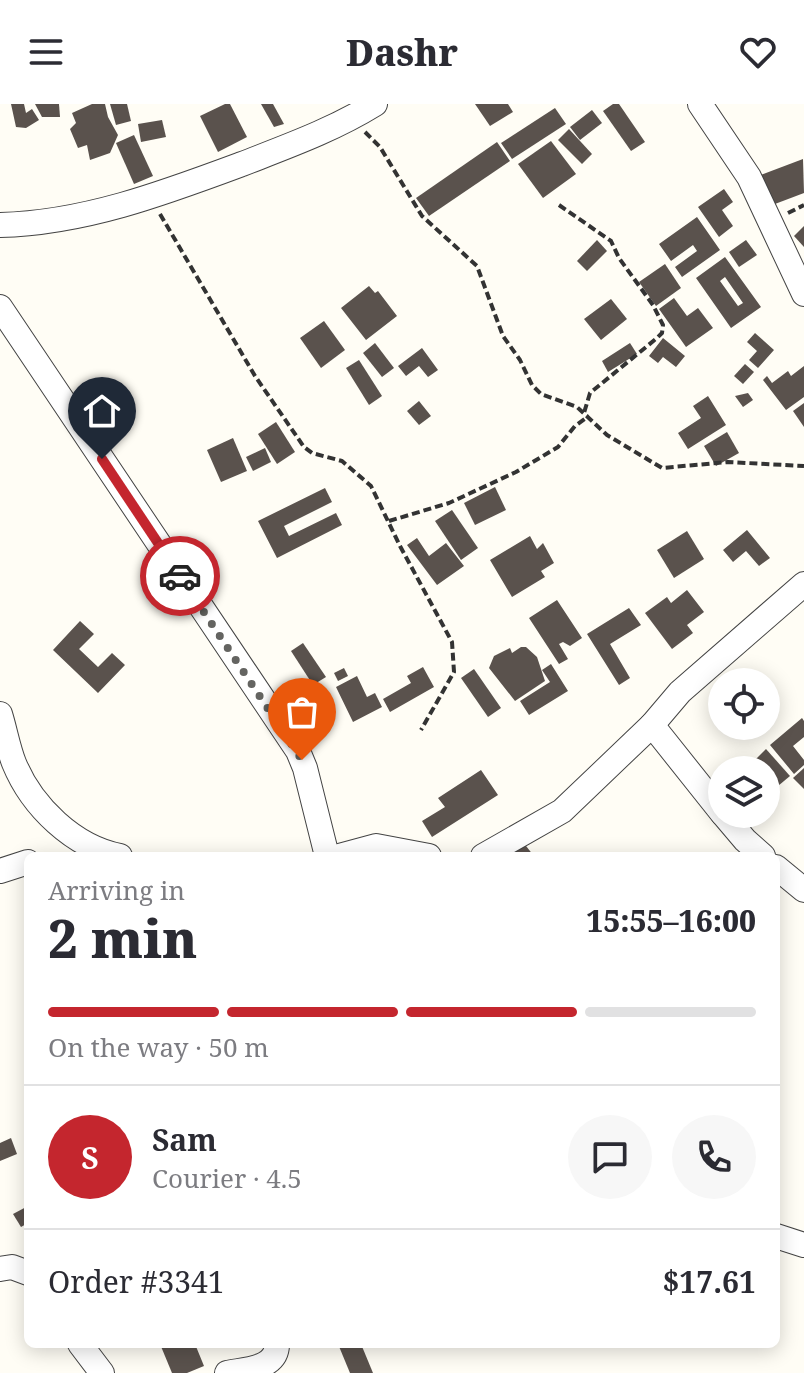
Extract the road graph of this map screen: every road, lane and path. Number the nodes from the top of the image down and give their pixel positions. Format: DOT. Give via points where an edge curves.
graph roads {
  1 [pos="375,104"];
  2 [pos="700,104"];
  3 [pos="340,125"];
  4 [pos="151,198"];
  5 [pos="559,205"];
  6 [pos="0,225"];
  7 [pos="804,294"];
  8 [pos="0,307"];
  9 [pos="587,414"];
  10 [pos="804,466"];
  11 [pos="389,521"];
  12 [pos="804,584"];
  13 [pos="0,714"];
  14 [pos="652,725"];
  15 [pos="421,730"];
  16 [pos="708,794"];
  17 [pos="735,828"];
  18 [pos="103,852"];
  19 [pos="326,852"];
  20 [pos="354,852"];
  21 [pos="408,852"];
  22 [pos="490,852"];
  23 [pos="758,852"];
  24 [pos="24,863"];
  25 [pos="780,870"];
  26 [pos="0,871"];
  27 [pos="804,890"];
  28 [pos="780,1237"];
  29 [pos="804,1245"];
  30 [pos="0,1269"];
  31 [pos="24,1272"];
  32 [pos="83,1348"];
  33 [pos="276,1348"];
  34 [pos="102,1373"];
  35 [pos="227,1373"];
  1 -- 3 [label="street"];
  2 -- 7 [label="street" via="749,177"];
  3 -- 4 [label="street"];
  3 -- 9 [label="path" via="373,137 422,216 474,262 503,336 532,385 545,397"];
  4 -- 6 [label="street" via="33,224"];
  4 -- 11 [label="path" via="255,376 304,447 354,469 371,486"];
  5 -- 9 [label="path" via="611,241 663,325 657,338 590,393"];
  8 -- 19 [label="street" via="298,751"];
  9 -- 10 [label="path" via="607,435 662,468 728,462"];
  9 -- 11 [label="path" via="558,447 516,472 449,503"];
  11 -- 15 [label="path" via="454,652 454,672"];
  12 -- 14 [label="street" via="680,692"];
  13 -- 18 [label="street" via="14,762 50,815 73,837"];
  14 -- 16 [label="street"];
  14 -- 22 [label="street" via="562,811"];
  17 -- 23 [label="street"];
  20 -- 21 [label="street" via="376,846"];
  24 -- 26 [label="street"];
  25 -- 27 [label="street"];
  28 -- 29 [label="street"];
  30 -- 31 [label="street"];
  32 -- 34 [label="street"];
  33 -- 35 [label="street" via="268,1363"];
}
